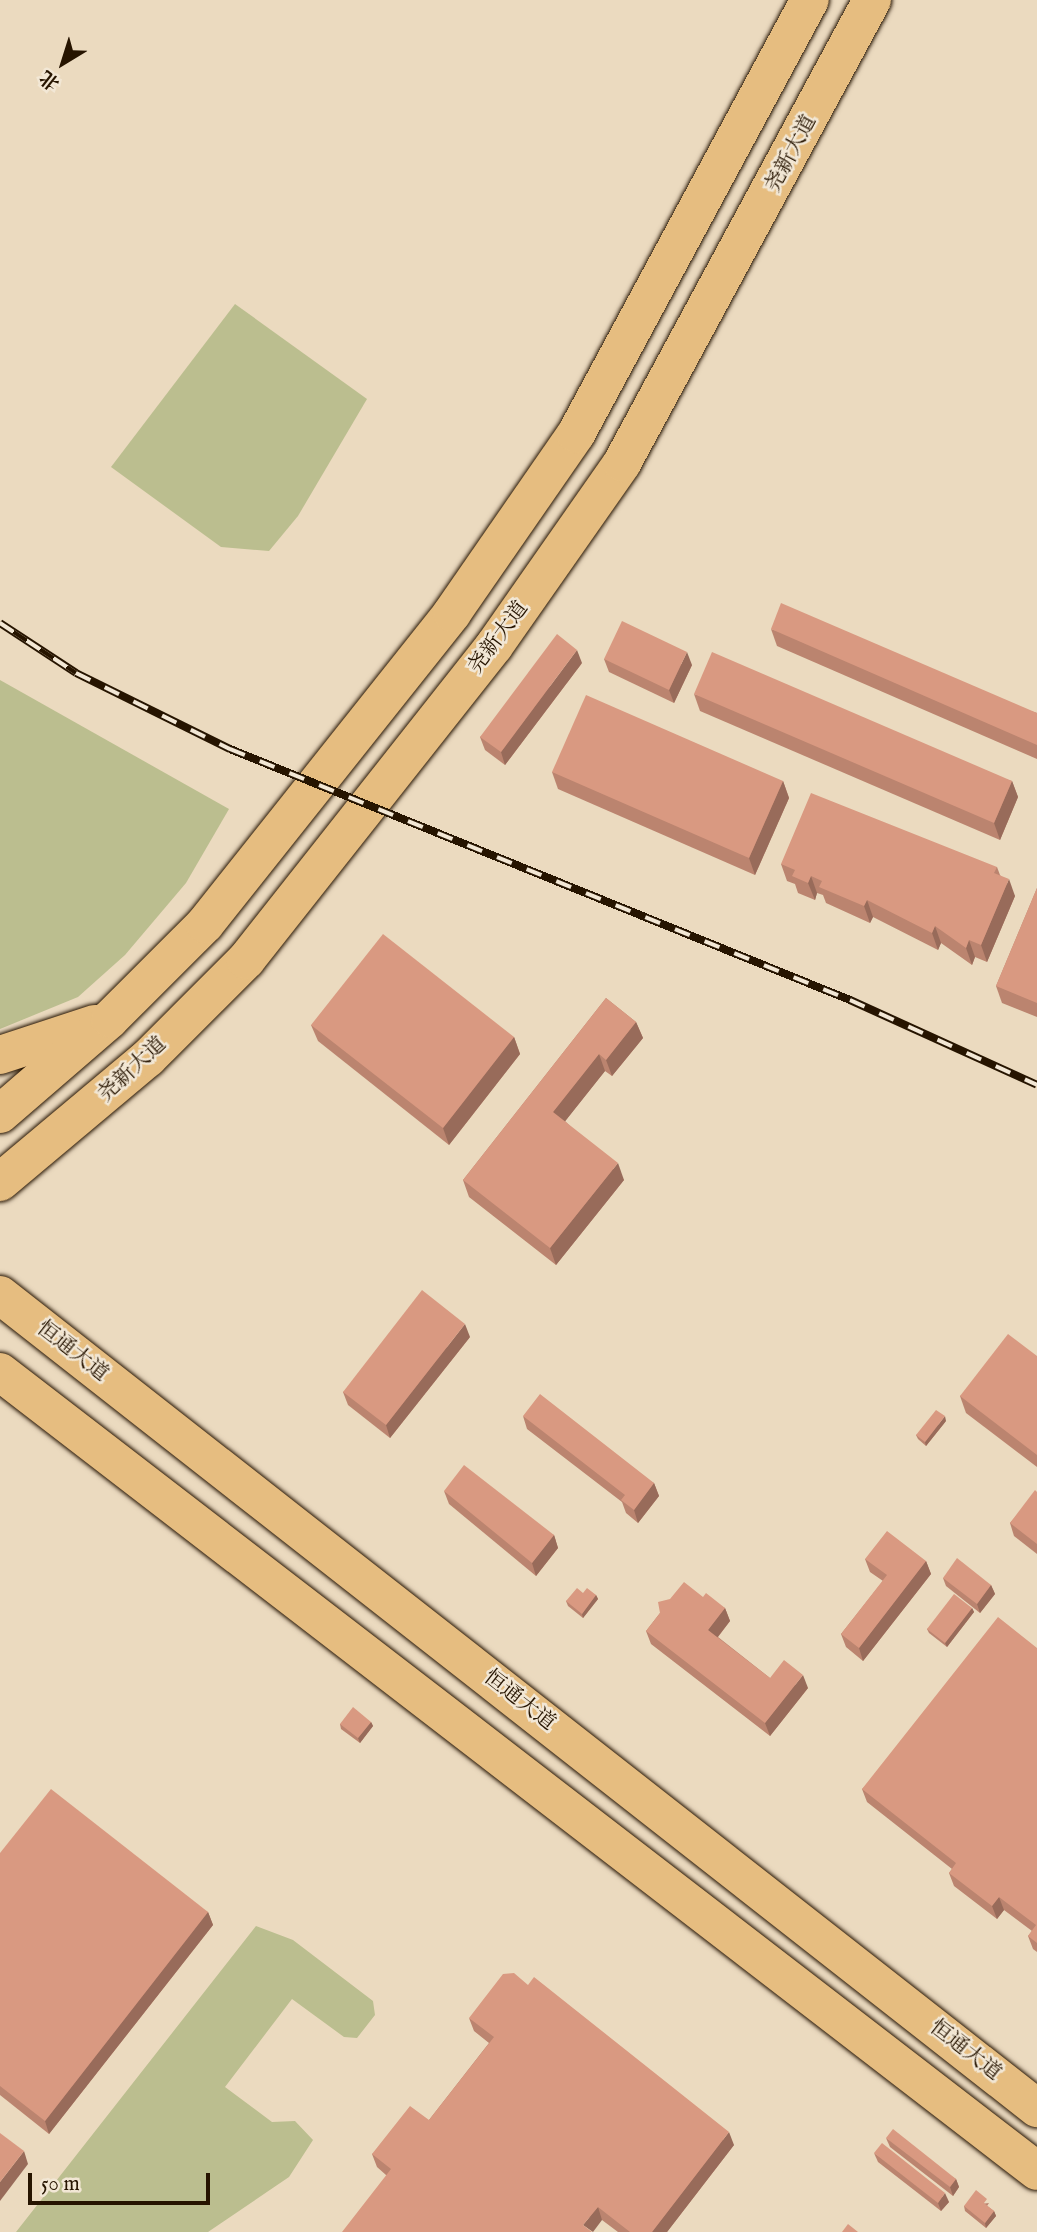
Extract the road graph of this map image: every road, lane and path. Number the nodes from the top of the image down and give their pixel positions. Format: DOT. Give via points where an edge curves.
graph roads {
  1 [pos="810,0"];
  2 [pos="872,0"];
  3 [pos="110,1019"];
  4 [pos="0,1055"];
  5 [pos="0,1114"];
  6 [pos="0,1182"];
  7 [pos="0,1295"];
  8 [pos="0,1372"];
  9 [pos="1037,2108"];
  10 [pos="1037,2171"];
  1 -- 3 [label="main road" via="620,359 521,517 205,924"];
  2 -- 6 [label="main road, 尧新大道" via="628,452 494,646 246,960 148,1058"];
  3 -- 4 [label="main road"];
  3 -- 5 [label="main road"];
  7 -- 9 [label="main road, 恒通大道"];
  8 -- 10 [label="main road"];
}
